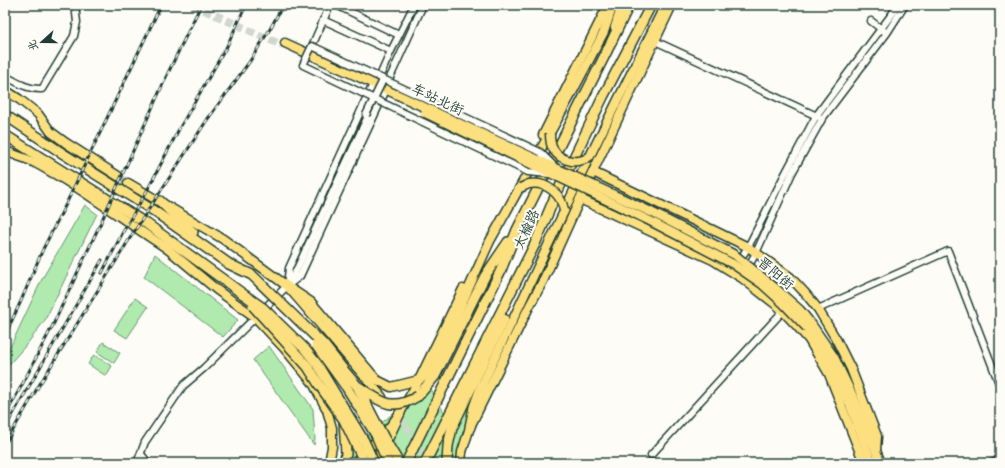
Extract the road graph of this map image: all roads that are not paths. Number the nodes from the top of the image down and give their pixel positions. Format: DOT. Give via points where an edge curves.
graph roads {
  1 [pos="75,5"];
  2 [pos="330,5"];
  3 [pos="336,5"];
  4 [pos="414,5"];
  5 [pos="608,5"];
  6 [pos="613,5"];
  7 [pos="622,5"];
  8 [pos="629,5"];
  9 [pos="650,5"];
  10 [pos="665,5"];
  11 [pos="672,5"];
  12 [pos="898,5"];
  13 [pos="905,5"];
  14 [pos="421,6"];
  15 [pos="323,20"];
  16 [pos="871,21"];
  17 [pos="881,28"];
  18 [pos="887,33"];
  19 [pos="399,35"];
  20 [pos="655,40"];
  21 [pos="313,43"];
  22 [pos="285,45"];
  23 [pos="391,51"];
  24 [pos="606,53"];
  25 [pos="5,76"];
  26 [pos="382,84"];
  27 [pos="5,90"];
  28 [pos="375,100"];
  29 [pos="5,116"];
  30 [pos="816,116"];
  31 [pos="822,119"];
  32 [pos="550,133"];
  33 [pos="5,134"];
  34 [pos="5,150"];
  35 [pos="590,156"];
  36 [pos="536,158"];
  37 [pos="554,171"];
  38 [pos="528,172"];
  39 [pos="593,172"];
  40 [pos="118,176"];
  41 [pos="578,182"];
  42 [pos="128,183"];
  43 [pos="520,188"];
  44 [pos="580,199"];
  45 [pos="160,201"];
  46 [pos="564,211"];
  47 [pos="517,230"];
  48 [pos="535,244"];
  49 [pos="164,246"];
  50 [pos="748,247"];
  51 [pos="756,253"];
  52 [pos="229,264"];
  53 [pos="733,272"];
  54 [pos="742,278"];
  55 [pos="287,286"];
  56 [pos="243,294"];
  57 [pos="818,309"];
  58 [pos="784,311"];
  59 [pos="253,319"];
  60 [pos="809,326"];
  61 [pos="419,380"];
  62 [pos="482,385"];
  63 [pos="357,386"];
  64 [pos="1000,386"];
  65 [pos="382,396"];
  66 [pos="400,413"];
  67 [pos="344,420"];
  68 [pos="470,427"];
  69 [pos="876,450"];
  70 [pos="141,454"];
  71 [pos="651,455"];
  72 [pos="1000,460"];
  73 [pos="137,463"];
  74 [pos="148,463"];
  75 [pos="329,463"];
  76 [pos="344,463"];
  77 [pos="354,463"];
  78 [pos="363,463"];
  79 [pos="374,463"];
  80 [pos="388,463"];
  81 [pos="399,463"];
  82 [pos="406,463"];
  83 [pos="425,463"];
  84 [pos="447,463"];
  85 [pos="461,463"];
  86 [pos="864,463"];
  87 [pos="872,463"];
  88 [pos="881,463"];
  89 [pos="991,463"];
  1 -- 25 [label="street" via="77,22 74,36 42,89 29,88"];
  2 -- 15 [label="street"];
  3 -- 19 [label="street"];
  4 -- 19 [label="street"];
  5 -- 61 [label="main road"];
  6 -- 32 [label="main road" via="604,32"];
  7 -- 24 [label="main road"];
  8 -- 24 [label="highway, 太榆路"];
  9 -- 48 [label="highway, 太榆路" via="603,97"];
  10 -- 35 [label="main road"];
  11 -- 20 [label="main road"];
  12 -- 17 [label="street"];
  13 -- 18 [label="street"];
  14 -- 26 [label="street"];
  15 -- 21 [label="street"];
  15 -- 23 [label="street"];
  16 -- 17 [label="street"];
  17 -- 18 [label="street"];
  17 -- 30 [label="street"];
  18 -- 31 [label="street"];
  19 -- 23 [label="street"];
  20 -- 30 [label="street"];
  20 -- 39 [label="main road"];
  21 -- 26 [label="street, bridge"];
  21 -- 28 [label="street, bridge" via="303,65"];
  22 -- 26 [label="main road, 车站北街"];
  23 -- 26 [label="street" via="382,71"];
  24 -- 47 [label="highway, 太榆路"];
  26 -- 28 [label="street, bridge"];
  26 -- 36 [label="street, bridge"];
  26 -- 36 [label="main road, 车站北街, bridge" via="396,97"];
  26 -- 55 [label="street" via="288,268"];
  26 -- 55 [label="street" via="300,276"];
  27 -- 40 [label="main road" via="38,114 51,132 61,140"];
  28 -- 38 [label="street, bridge"];
  28 -- 55 [label="street, bridge"];
  29 -- 52 [label="highway" via="145,205"];
  30 -- 31 [label="street"];
  30 -- 50 [label="street"];
  31 -- 51 [label="street" via="792,173"];
  32 -- 35 [label="main road, bridge" via="550,142 560,157 576,162"];
  32 -- 36 [label="main road"];
  33 -- 56 [label="highway" via="147,224"];
  34 -- 49 [label="main road" via="58,176"];
  35 -- 41 [label="main road"];
  36 -- 37 [label="main road, 晋阳街, bridge"];
  36 -- 37 [label="street, bridge"];
  36 -- 38 [label="main road, bridge"];
  37 -- 38 [label="street, bridge"];
  37 -- 41 [label="main road, 晋阳街, bridge"];
  38 -- 43 [label="main road"];
  39 -- 44 [label="main road"];
  39 -- 50 [label="main road"];
  41 -- 46 [label="main road"];
  41 -- 60 [label="main road, 晋阳街, bridge" via="734,264 762,284"];
  42 -- 45 [label="main road"];
  43 -- 46 [label="main road, bridge" via="534,184 553,190 559,197"];
  43 -- 61 [label="main road" via="490,241 435,363 428,374"];
  44 -- 53 [label="main road" via="713,260"];
  44 -- 68 [label="main road" via="543,281"];
  45 -- 52 [label="highway"];
  45 -- 55 [label="main road" via="223,238"];
  46 -- 62 [label="main road"];
  47 -- 63 [label="highway, bridge" via="485,276 435,376 418,396 398,404 384,403"];
  47 -- 82 [label="highway, 太榆路" via="501,270"];
  48 -- 83 [label="highway, 太榆路"];
  48 -- 84 [label="highway" via="503,321 452,428"];
  49 -- 56 [label="main road"];
  49 -- 59 [label="main road"];
  50 -- 51 [label="main road"];
  50 -- 53 [label="street"];
  51 -- 54 [label="street"];
  51 -- 57 [label="main road" via="790,277"];
  52 -- 63 [label="highway, bridge" via="252,275 324,345"];
  52 -- 80 [label="highway, bridge" via="313,341 347,388 376,435"];
  53 -- 54 [label="main road"];
  54 -- 58 [label="main road"];
  55 -- 59 [label="street"];
  55 -- 61 [label="main road" via="311,302 377,380 391,387"];
  55 -- 65 [label="main road"];
  56 -- 67 [label="highway, bridge" via="308,367"];
  56 -- 79 [label="highway, bridge" via="264,308 317,364 364,441"];
  57 -- 64 [label="street" via="948,251"];
  57 -- 69 [label="main road" via="851,369 877,436"];
  58 -- 71 [label="street"];
  58 -- 86 [label="main road" via="808,340 829,374"];
  59 -- 70 [label="street" via="183,386 145,442"];
  59 -- 75 [label="main road" via="289,353 322,398 332,428"];
  60 -- 69 [label="main road, 晋阳街" via="834,357"];
  60 -- 87 [label="main road, 晋阳街" via="850,405"];
  61 -- 66 [label="main road"];
  62 -- 68 [label="highway"];
  63 -- 81 [label="highway, bridge"];
  66 -- 77 [label="main road" via="389,428"];
  66 -- 79 [label="highway"];
  67 -- 76 [label="highway"];
  67 -- 78 [label="highway, bridge"];
  68 -- 85 [label="main road"];
  69 -- 88 [label="main road, 晋阳街"];
  70 -- 73 [label="street"];
  70 -- 74 [label="street"];
  72 -- 89 [label="street"];
}
